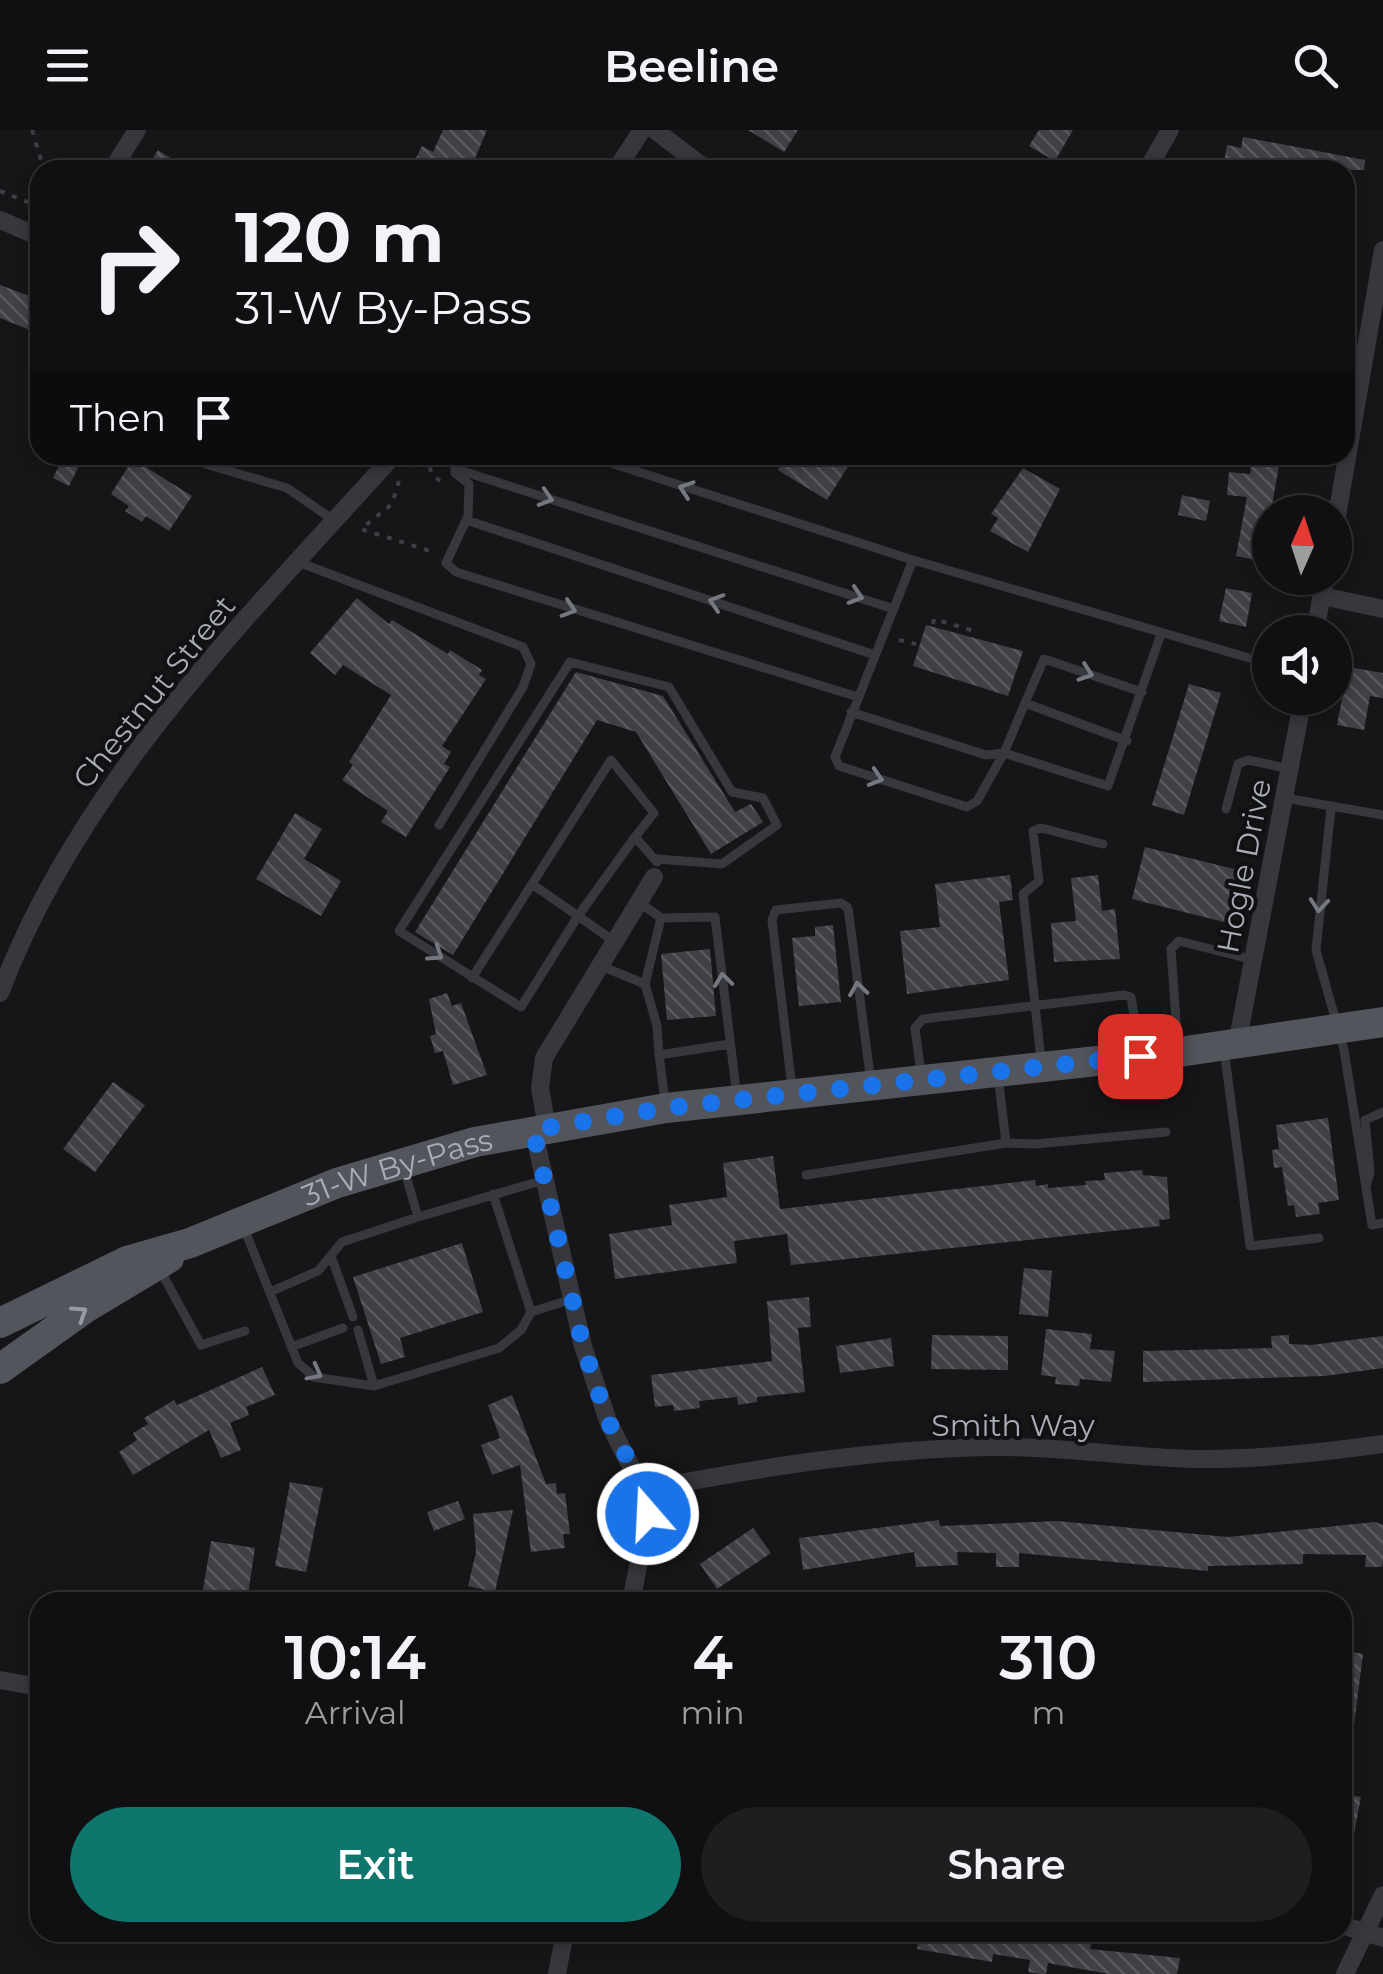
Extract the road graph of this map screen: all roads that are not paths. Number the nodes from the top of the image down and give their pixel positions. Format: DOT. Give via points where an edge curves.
graph roads {
  1 [pos="136,130"];
  2 [pos="642,130"];
  3 [pos="655,130"];
  4 [pos="1170,130"];
  5 [pos="118,160"];
  6 [pos="622,160"];
  7 [pos="694,160"];
  8 [pos="1153,160"];
  9 [pos="0,220"];
  10 [pos="30,233"];
  11 [pos="1383,250"];
  12 [pos="1355,401"];
  13 [pos="209,465"];
  14 [pos="385,465"];
  15 [pos="617,465"];
  16 [pos="1344,465"];
  17 [pos="454,468"];
  18 [pos="1340,495"];
  19 [pos="466,520"];
  20 [pos="335,521"];
  21 [pos="913,560"];
  22 [pos="298,562"];
  23 [pos="1345,595"];
  24 [pos="894,609"];
  25 [pos="1383,609"];
  26 [pos="1160,634"];
  27 [pos="875,655"];
  28 [pos="1252,659"];
  29 [pos="1142,692"];
  30 [pos="858,697"];
  31 [pos="1024,703"];
  32 [pos="852,712"];
  33 [pos="1300,715"];
  34 [pos="1127,741"];
  35 [pos="1004,753"];
  36 [pos="1290,769"];
  37 [pos="1285,798"];
  38 [pos="1226,808"];
  39 [pos="1331,808"];
  40 [pos="1383,815"];
  41 [pos="438,825"];
  42 [pos="635,837"];
  43 [pos="1103,844"];
  44 [pos="656,868"];
  45 [pos="532,884"];
  46 [pos="639,902"];
  47 [pos="578,916"];
  48 [pos="661,918"];
  49 [pos="615,942"];
  50 [pos="1254,960"];
  51 [pos="600,966"];
  52 [pos="472,978"];
  53 [pos="644,984"];
  54 [pos="0,992"];
  55 [pos="1034,1006"];
  56 [pos="1383,1022"];
  57 [pos="1339,1028"];
  58 [pos="730,1044"];
  59 [pos="1230,1045"];
  60 [pos="1179,1052"];
  61 [pos="659,1054"];
  62 [pos="1140,1056"];
  63 [pos="1042,1068"];
  64 [pos="998,1073"];
  65 [pos="922,1080"];
  66 [pos="872,1085"];
  67 [pos="792,1093"];
  68 [pos="737,1100"];
  69 [pos="666,1108"];
  70 [pos="1383,1112"];
  71 [pos="540,1128"];
  72 [pos="1166,1132"];
  73 [pos="1006,1143"];
  74 [pos="401,1162"];
  75 [pos="806,1175"];
  76 [pos="544,1180"];
  77 [pos="1365,1192"];
  78 [pos="493,1194"];
  79 [pos="418,1217"];
  80 [pos="241,1220"];
  81 [pos="1383,1223"];
  82 [pos="1319,1238"];
  83 [pos="190,1243"];
  84 [pos="331,1256"];
  85 [pos="158,1266"];
  86 [pos="270,1292"];
  87 [pos="572,1299"];
  88 [pos="531,1312"];
  89 [pos="7,1314"];
  90 [pos="353,1317"];
  91 [pos="342,1328"];
  92 [pos="358,1330"];
  93 [pos="245,1331"];
  94 [pos="291,1348"];
  95 [pos="0,1369"];
  96 [pos="374,1386"];
  97 [pos="1383,1444"];
  98 [pos="644,1490"];
  99 [pos="633,1592"];
  100 [pos="0,1680"];
  101 [pos="30,1684"];
  102 [pos="1383,1895"];
  103 [pos="1375,1935"];
  104 [pos="563,1942"];
  105 [pos="557,1974"];
  106 [pos="1345,1974"];
  1 -- 5 [label="street"];
  2 -- 6 [label="street"];
  3 -- 7 [label="street"];
  4 -- 8 [label="street"];
  9 -- 10 [label="street"];
  11 -- 12 [label="street"];
  13 -- 20 [label="lane" via="286,488"];
  14 -- 20 [label="street, Chestnut Street"];
  21 -- 15 [label="lane, one-way"];
  16 -- 18 [label="street"];
  17 -- 19 [label="lane" via="469,484"];
  17 -- 24 [label="lane, one-way"];
  27 -- 19 [label="lane, one-way"];
  19 -- 30 [label="lane, one-way" via="442,559 456,572"];
  20 -- 22 [label="street, Chestnut Street"];
  21 -- 24 [label="lane"];
  21 -- 26 [label="lane"];
  22 -- 41 [label="lane" via="523,647 531,664 523,687"];
  22 -- 54 [label="street, Chestnut Street" via="171,708 88,819"];
  23 -- 25 [label="street"];
  24 -- 27 [label="lane"];
  26 -- 28 [label="lane"];
  26 -- 29 [label="lane"];
  27 -- 30 [label="lane"];
  31 -- 29 [label="lane, one-way" via="1044,659"];
  29 -- 34 [label="lane"];
  30 -- 32 [label="lane"];
  31 -- 34 [label="lane"];
  31 -- 35 [label="lane"];
  32 -- 35 [label="lane" via="986,755"];
  32 -- 35 [label="lane, one-way" via="835,757 839,766 967,806 978,800"];
  33 -- 36 [label="street, Hogle Drive"];
  34 -- 35 [label="lane" via="1108,786"];
  36 -- 37 [label="street, Hogle Drive"];
  36 -- 38 [label="lane" via="1238,764"];
  37 -- 39 [label="lane"];
  37 -- 50 [label="street, Hogle Drive"];
  39 -- 40 [label="lane"];
  39 -- 57 [label="lane, one-way" via="1316,941"];
  42 -- 44 [label="lane"];
  42 -- 45 [label="lane" via="654,813 611,760"];
  42 -- 47 [label="lane"];
  43 -- 55 [label="lane" via="1034,831 1040,881 1023,894"];
  44 -- 46 [label="street"];
  44 -- 52 [label="lane, one-way" via="722,864 777,825 763,798 732,792 669,687 570,662 399,931"];
  45 -- 47 [label="lane"];
  45 -- 52 [label="lane"];
  46 -- 48 [label="lane"];
  46 -- 49 [label="street"];
  47 -- 49 [label="lane"];
  47 -- 52 [label="lane" via="521,1007"];
  48 -- 53 [label="lane"];
  58 -- 48 [label="lane, one-way" via="716,916"];
  49 -- 51 [label="street"];
  50 -- 59 [label="street, Hogle Drive"];
  50 -- 60 [label="lane" via="1180,941 1171,949"];
  51 -- 53 [label="lane"];
  51 -- 71 [label="street" via="544,1058"];
  53 -- 61 [label="lane"];
  55 -- 62 [label="lane" via="1131,997"];
  55 -- 63 [label="lane"];
  55 -- 65 [label="lane" via="923,1019 915,1028"];
  56 -- 57 [label="main road, 31-W By-Pass"];
  57 -- 59 [label="main road, 31-W By-Pass"];
  57 -- 77 [label="lane"];
  58 -- 61 [label="lane"];
  58 -- 68 [label="lane"];
  59 -- 60 [label="main road, 31-W By-Pass"];
  59 -- 82 [label="lane" via="1250,1246"];
  60 -- 62 [label="main road, 31-W By-Pass"];
  61 -- 69 [label="lane"];
  62 -- 63 [label="main road, 31-W By-Pass"];
  63 -- 64 [label="main road, 31-W By-Pass"];
  64 -- 65 [label="main road, 31-W By-Pass"];
  64 -- 73 [label="lane"];
  65 -- 66 [label="main road, 31-W By-Pass"];
  66 -- 67 [label="main road, 31-W By-Pass"];
  66 -- 67 [label="lane, one-way" via="848,908 841,903 776,910 772,920"];
  67 -- 68 [label="main road, 31-W By-Pass"];
  68 -- 69 [label="main road, 31-W By-Pass"];
  69 -- 71 [label="main road, 31-W By-Pass"];
  70 -- 77 [label="lane" via="1365,1120"];
  71 -- 74 [label="main road, 31-W By-Pass"];
  71 -- 76 [label="street"];
  72 -- 73 [label="lane"];
  73 -- 75 [label="lane"];
  74 -- 79 [label="lane"];
  74 -- 80 [label="main road, 31-W By-Pass"];
  76 -- 78 [label="lane"];
  76 -- 87 [label="street"];
  77 -- 81 [label="lane" via="1372,1225"];
  78 -- 79 [label="lane"];
  78 -- 88 [label="lane"];
  79 -- 84 [label="lane" via="342,1242"];
  80 -- 83 [label="main road, 31-W By-Pass"];
  80 -- 86 [label="lane"];
  83 -- 85 [label="main road, 31-W By-Pass"];
  83 -- 89 [label="main road, 31-W By-Pass" via="128,1261"];
  84 -- 86 [label="lane" via="318,1271"];
  84 -- 90 [label="lane"];
  85 -- 93 [label="lane" via="202,1345"];
  95 -- 85 [label="main road, 31-W By-Pass, one-way"];
  86 -- 94 [label="lane"];
  87 -- 88 [label="lane"];
  87 -- 98 [label="street" via="608,1421"];
  88 -- 96 [label="lane" via="499,1348"];
  91 -- 94 [label="lane"];
  92 -- 96 [label="lane"];
  94 -- 96 [label="lane, one-way" via="314,1377"];
  97 -- 98 [label="street, Smith Way" via="1196,1459 958,1448"];
  98 -- 99 [label="street" via="647,1522"];
  100 -- 101 [label="street"];
  102 -- 103 [label="street"];
  103 -- 106 [label="street"];
  104 -- 105 [label="street"];
}
